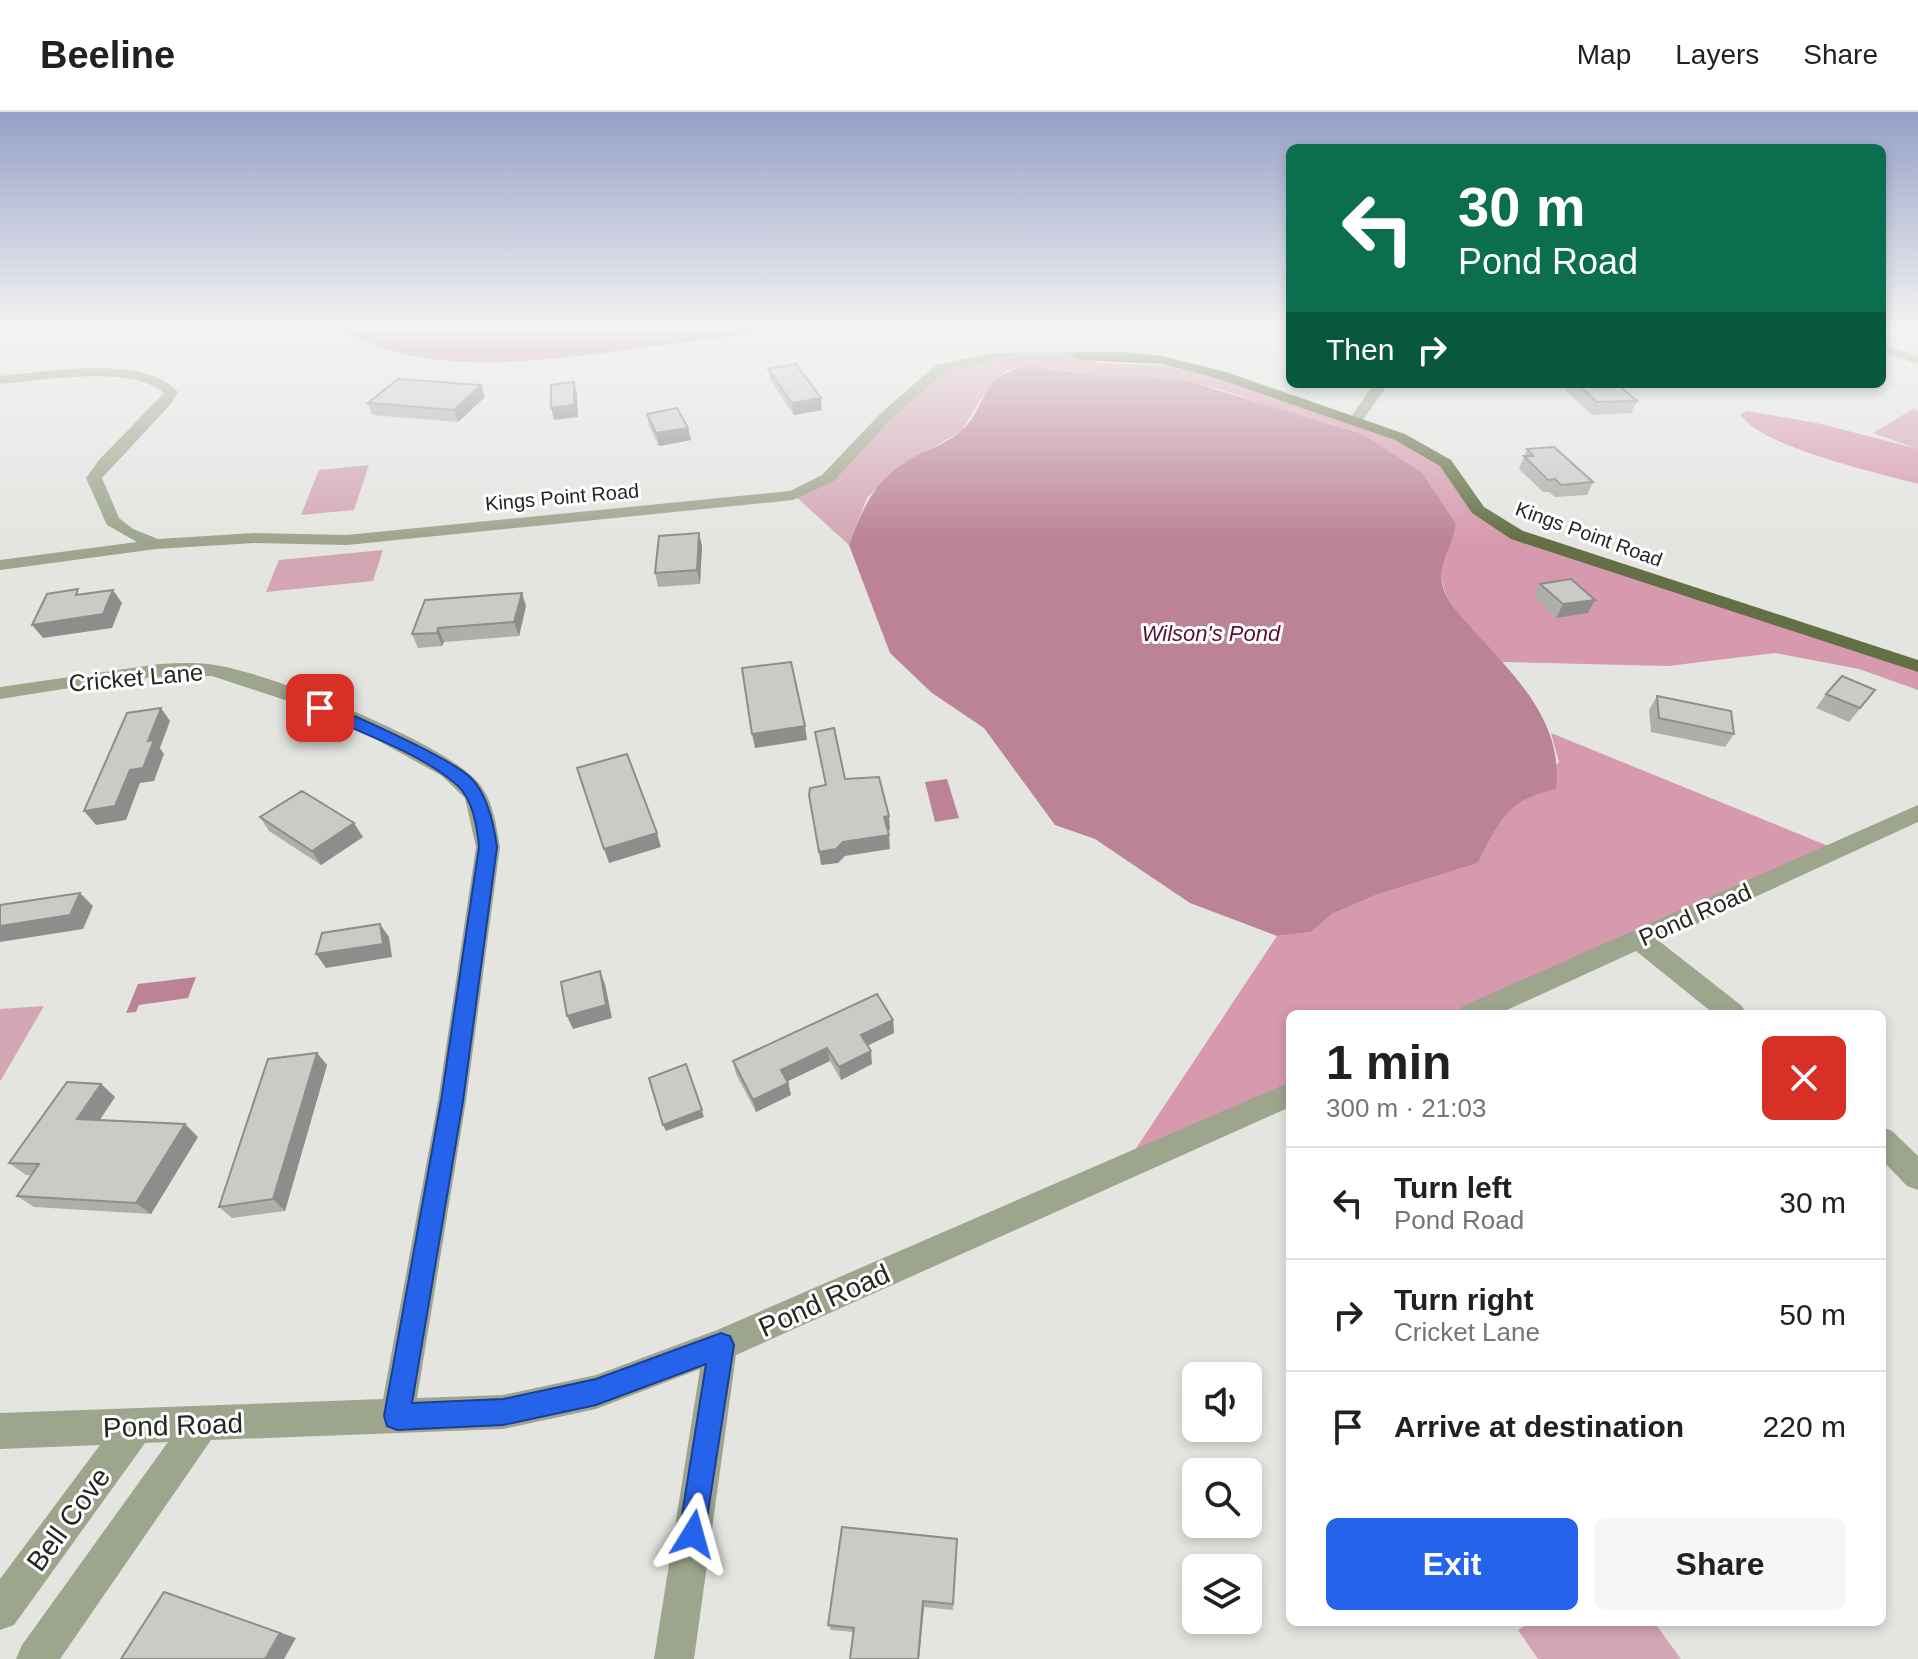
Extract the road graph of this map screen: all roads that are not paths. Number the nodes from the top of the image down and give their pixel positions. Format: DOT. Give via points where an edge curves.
graph roads {
  1 [pos="168,397"];
  2 [pos="908,397"];
  3 [pos="1281,397"];
  4 [pos="1372,397"];
  5 [pos="1355,421"];
  6 [pos="156,544"];
  7 [pos="0,565"];
  8 [pos="1918,666"];
  9 [pos="0,693"];
  10 [pos="1918,813"];
  11 [pos="1640,940"];
  12 [pos="1481,1010"];
  13 [pos="1728,1010"];
  14 [pos="1286,1096"];
  15 [pos="1886,1144"];
  16 [pos="1918,1176"];
  17 [pos="721,1345"];
  18 [pos="397,1416"];
  19 [pos="202,1424"];
  20 [pos="136,1426"];
  21 [pos="0,1431"];
  22 [pos="0,1611"];
  23 [pos="36,1659"];
  24 [pos="674,1659"];
  1 -- 6 [label="street" via="94,478 113,524"];
  2 -- 6 [label="street, Kings Point Road" via="828,478 793,495 347,540"];
  3 -- 5 [label="main road, Kings Point Road"];
  4 -- 5 [label="street"];
  5 -- 8 [label="main road, Kings Point Road" via="1433,454 1448,466 1478,510 1517,535"];
  6 -- 7 [label="street, Kings Point Road"];
  9 -- 18 [label="street, Cricket Lane" via="171,670 241,675 428,759 473,792 488,847 452,1101"];
  10 -- 11 [label="street, Pond Road"];
  11 -- 12 [label="street, Pond Road"];
  11 -- 13 [label="street"];
  14 -- 17 [label="street, Pond Road"];
  15 -- 16 [label="street"];
  17 -- 18 [label="street, Pond Road" via="580,1396 503,1412"];
  17 -- 24 [label="street"];
  18 -- 19 [label="street, Pond Road"];
  19 -- 20 [label="street, Pond Road"];
  19 -- 23 [label="street"];
  20 -- 21 [label="street, Pond Road"];
  20 -- 22 [label="street, Bell Cove"];
}
